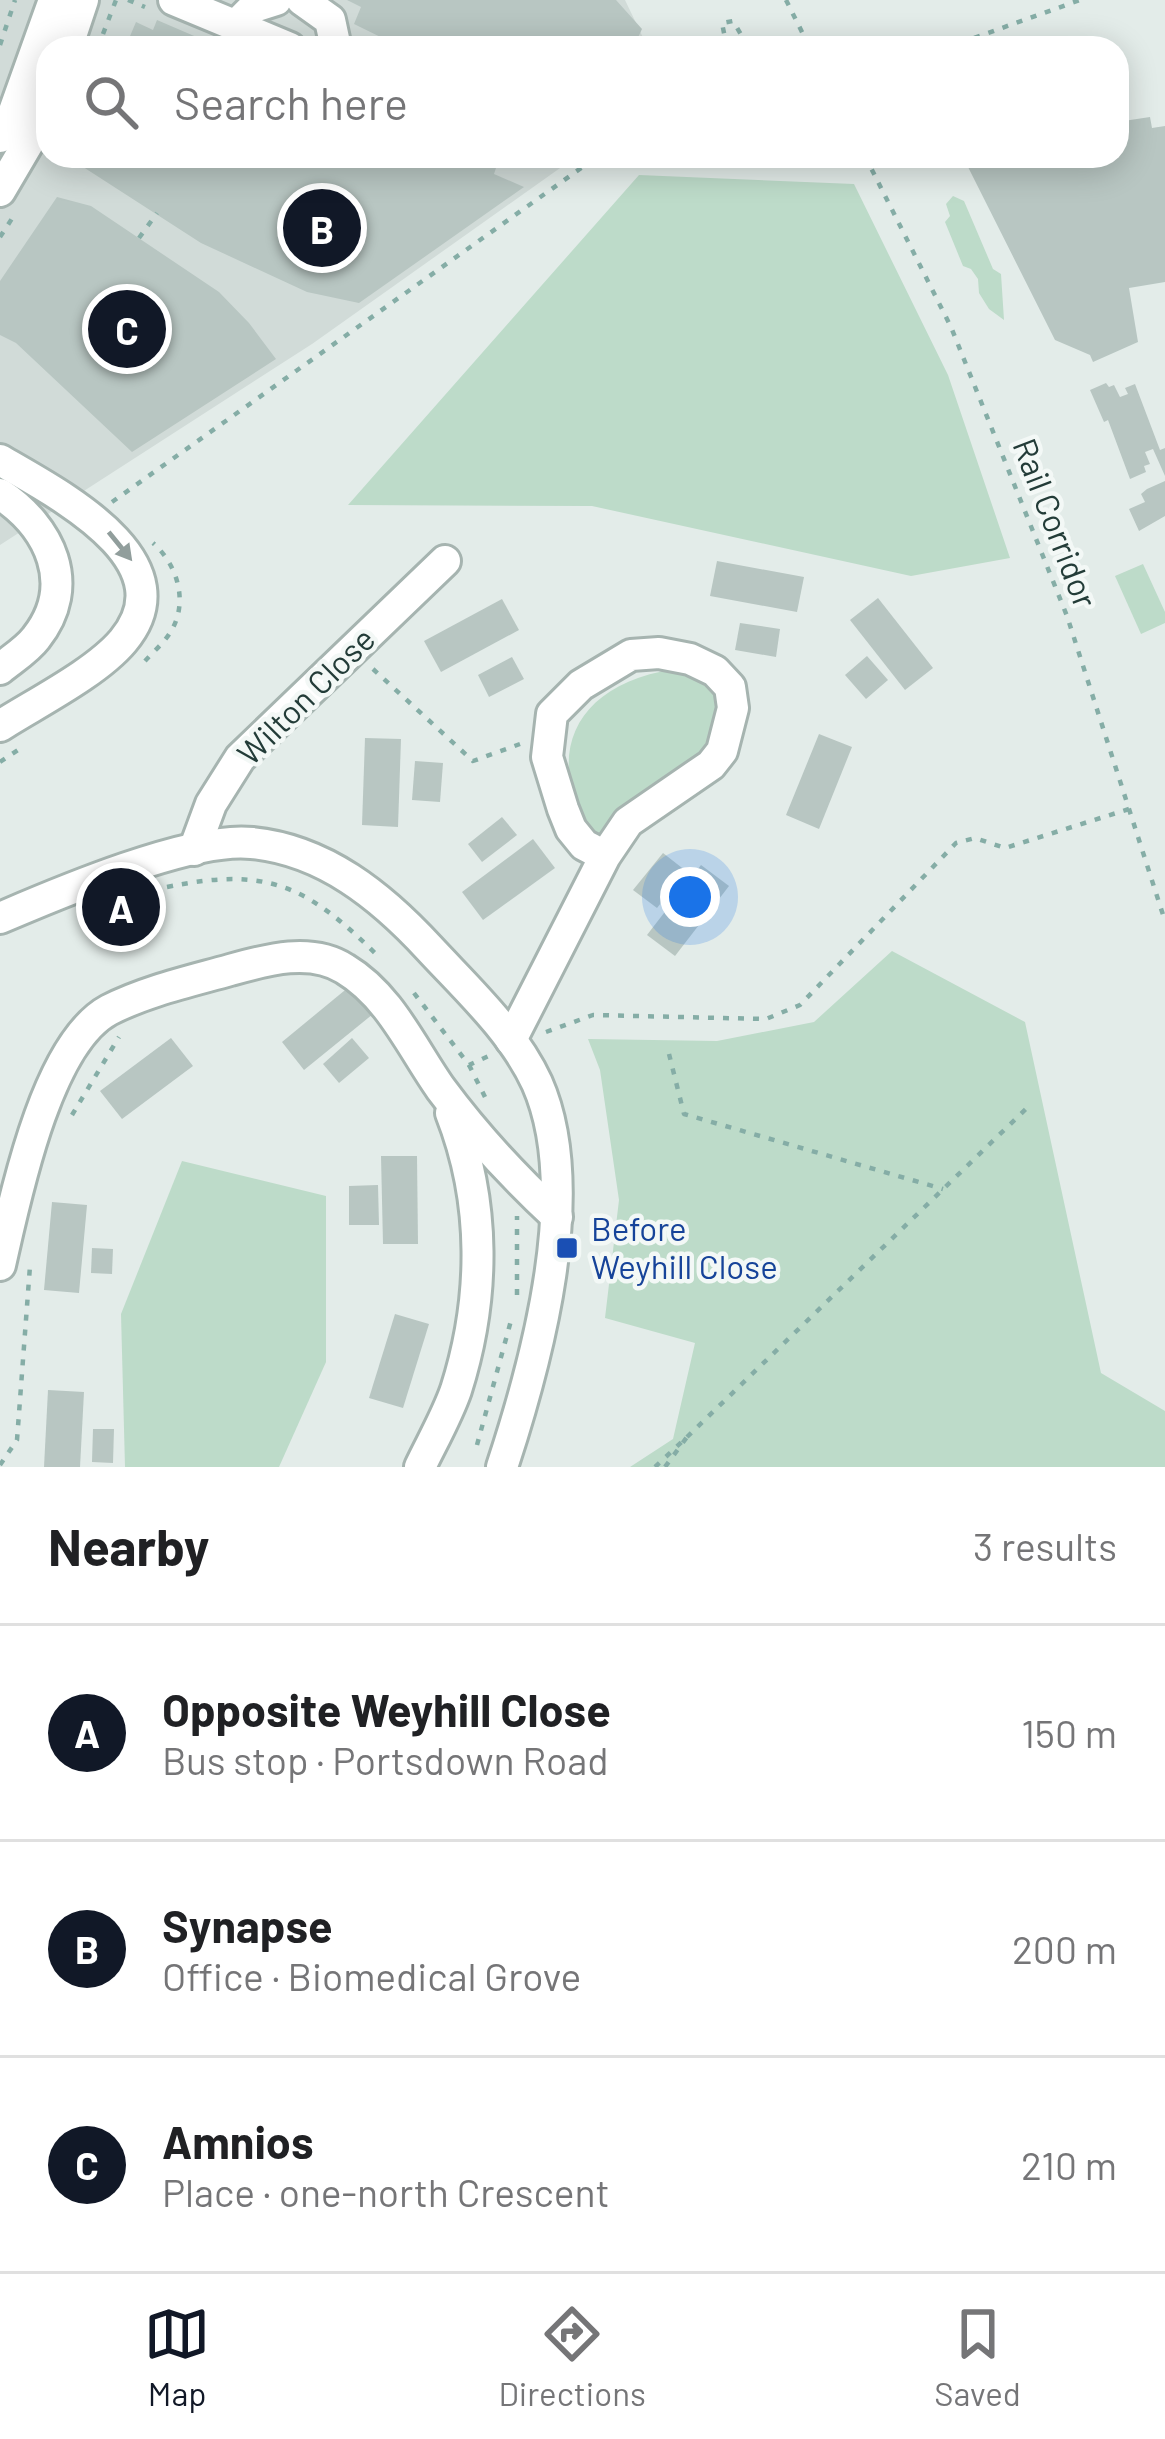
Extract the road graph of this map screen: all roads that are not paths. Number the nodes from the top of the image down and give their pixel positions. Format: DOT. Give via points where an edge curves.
graph roads {
  1 [pos="54,0"];
  2 [pos="83,0"];
  3 [pos="175,0"];
  4 [pos="275,0"];
  5 [pos="302,0"];
  6 [pos="236,25"];
  7 [pos="41,36"];
  8 [pos="71,36"];
  9 [pos="262,36"];
  10 [pos="333,36"];
  11 [pos="36,50"];
  12 [pos="36,130"];
  13 [pos="0,137"];
  14 [pos="0,190"];
  15 [pos="0,460"];
  16 [pos="13,491"];
  17 [pos="445,561"];
  18 [pos="0,669"];
  19 [pos="0,726"];
  20 [pos="194,850"];
  21 [pos="605,856"];
  22 [pos="0,918"];
  23 [pos="512,1042"];
  24 [pos="442,1091"];
  25 [pos="557,1217"];
  26 [pos="15,1262"];
  27 [pos="420,1467"];
  28 [pos="502,1467"];
  1 -- 7 [label="street"];
  2 -- 8 [label="street"];
  3 -- 6 [label="street"];
  4 -- 6 [label="street"];
  5 -- 10 [label="street" via="330,20"];
  6 -- 9 [label="street"];
  11 -- 13 [label="street"];
  12 -- 14 [label="street"];
  15 -- 16 [label="street"];
  16 -- 18 [label="street" via="52,550 56,575 51,613 35,640"];
  16 -- 19 [label="street, one-way" via="114,536 132,558 140,596 123,640"];
  17 -- 20 [label="street, Wilton Close" via="240,758"];
  20 -- 22 [label="street"];
  20 -- 23 [label="street" via="249,842 339,868 415,933"];
  21 -- 21 [label="street" via="584,845 563,809 548,757 552,714 631,655 690,659 715,671 730,687 733,708 722,751 628,822"];
  21 -- 23 [label="street"];
  23 -- 25 [label="street" via="551,1128"];
  24 -- 25 [label="street"];
  24 -- 26 [label="street" via="388,1008 352,974 311,957 269,959 106,1012 47,1093"];
  24 -- 27 [label="street" via="476,1200 479,1261 455,1391"];
  25 -- 28 [label="street" via="533,1358"];
}
